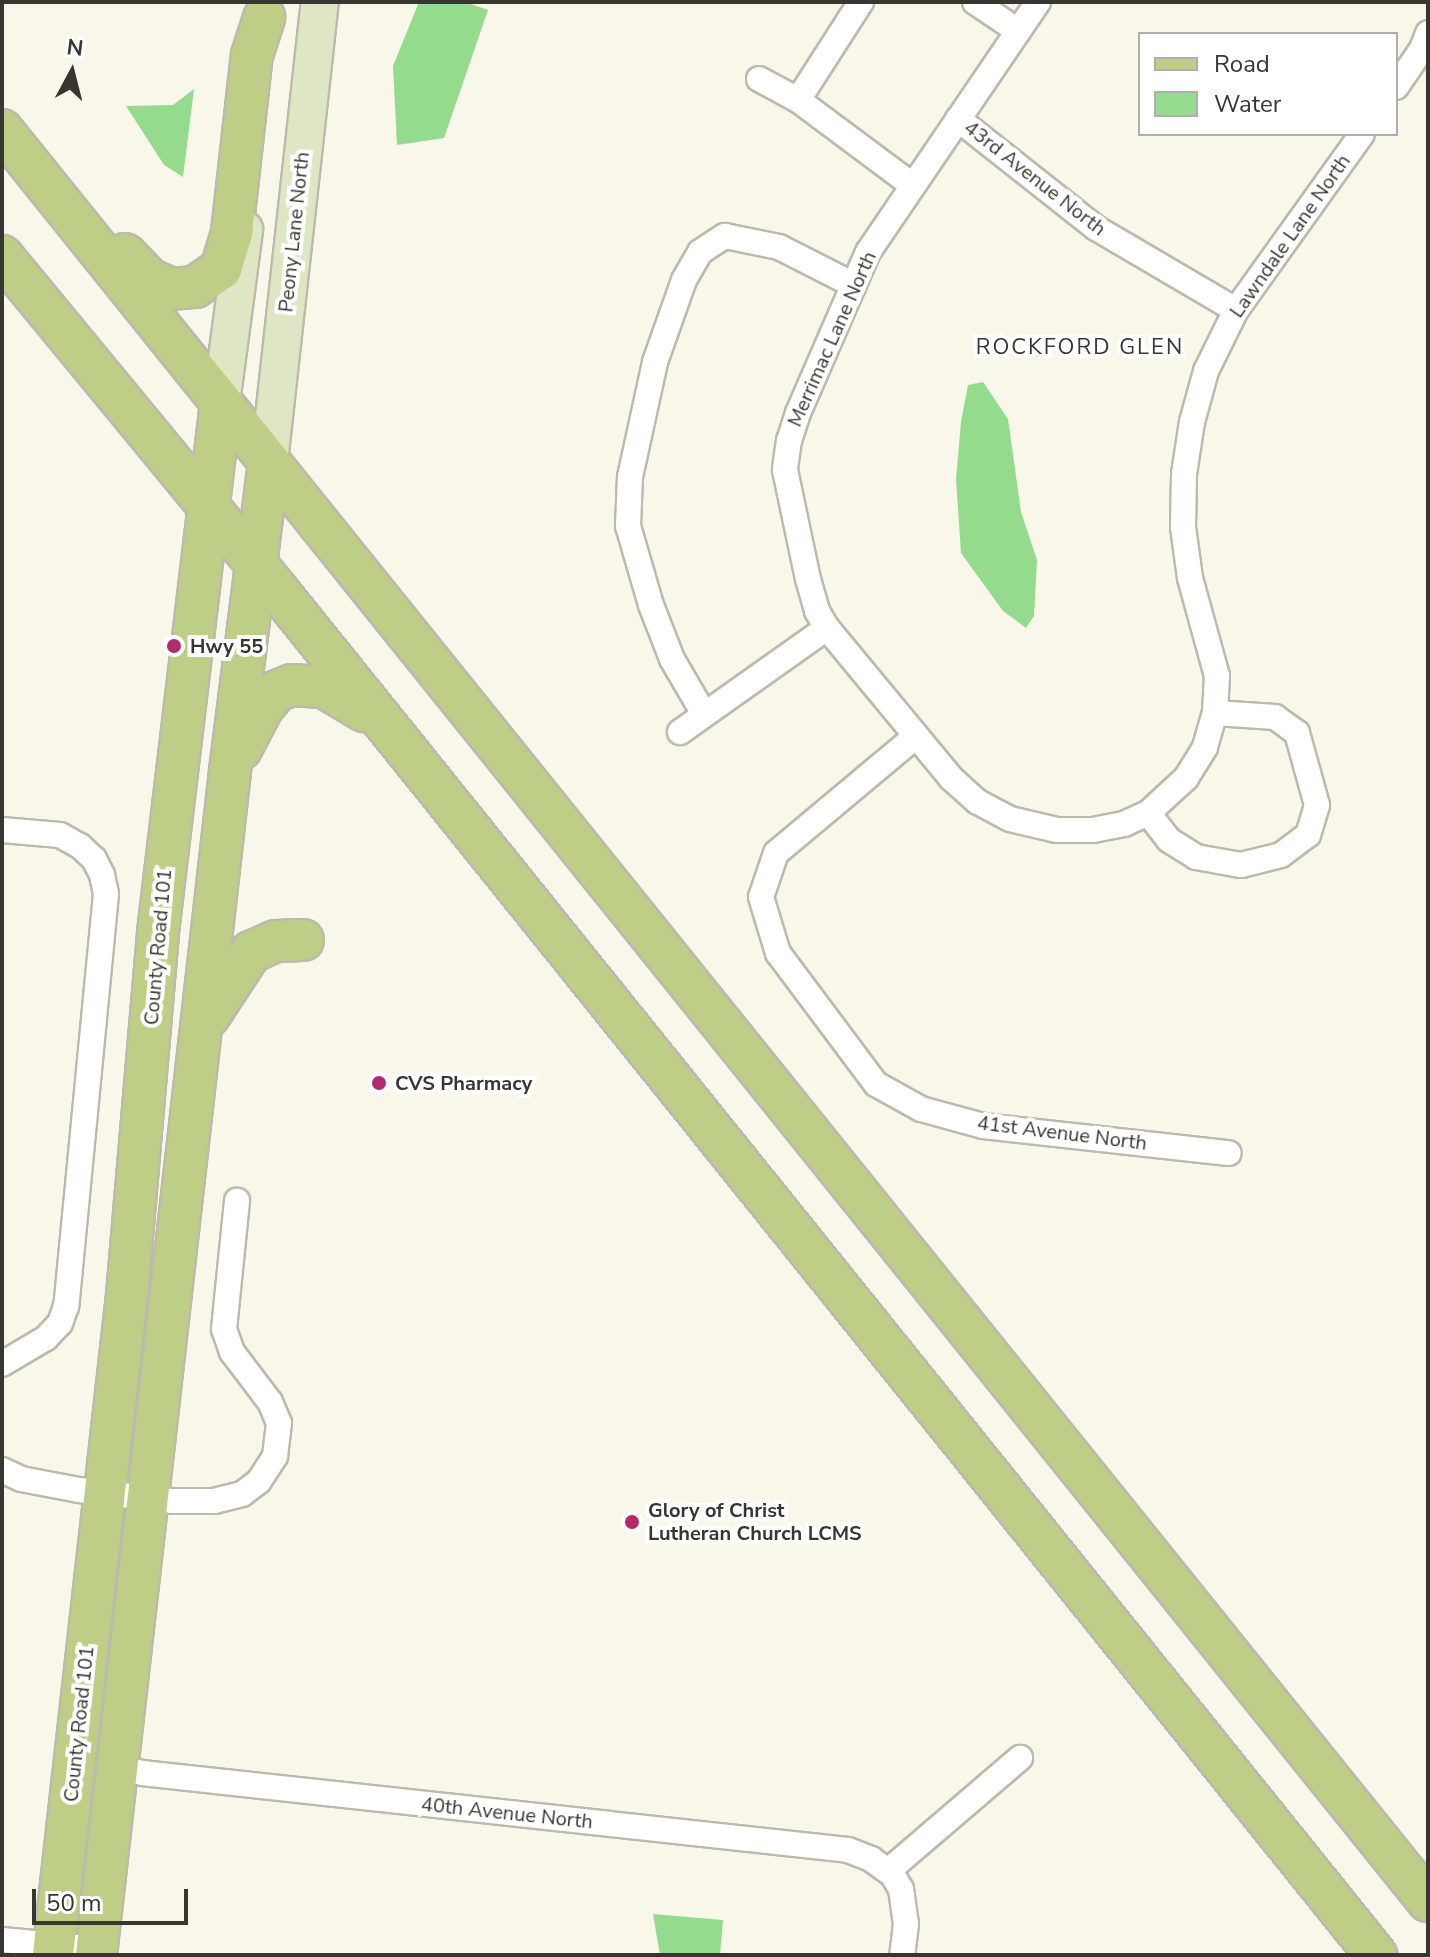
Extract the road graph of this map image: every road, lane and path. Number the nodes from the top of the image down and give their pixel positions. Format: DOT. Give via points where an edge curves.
graph roads {
  1 [pos="320,2"];
  2 [pos="861,2"];
  3 [pos="975,2"];
  4 [pos="1038,2"];
  5 [pos="265,10"];
  6 [pos="1018,31"];
  7 [pos="1428,33"];
  8 [pos="759,79"];
  9 [pos="1398,84"];
  10 [pos="798,100"];
  11 [pos="958,119"];
  12 [pos="2,123"];
  13 [pos="2,130"];
  14 [pos="1361,136"];
  15 [pos="912,185"];
  16 [pos="2,256"];
  17 [pos="854,285"];
  18 [pos="1236,310"];
  19 [pos="221,403"];
  20 [pos="269,462"];
  21 [pos="207,506"];
  22 [pos="255,564"];
  23 [pos="827,628"];
  24 [pos="1215,713"];
  25 [pos="704,714"];
  26 [pos="384,723"];
  27 [pos="680,732"];
  28 [pos="916,736"];
  29 [pos="230,771"];
  30 [pos="1148,813"];
  31 [pos="2,830"];
  32 [pos="303,940"];
  33 [pos="201,1030"];
  34 [pos="1229,1153"];
  35 [pos="237,1201"];
  36 [pos="2,1364"];
  37 [pos="2,1470"];
  38 [pos="105,1492"];
  39 [pos="148,1497"];
  40 [pos="1020,1758"];
  41 [pos="117,1767"];
  42 [pos="890,1873"];
  43 [pos="1428,1901"];
  44 [pos="2,1940"];
  45 [pos="53,1950"];
  46 [pos="96,1952"];
  47 [pos="902,1955"];
  48 [pos="1376,1955"];
  1 -- 20 [label="main road, Peony Lane North"];
  2 -- 10 [label="street"];
  3 -- 6 [label="street"];
  4 -- 6 [label="street, Merrimac Lane North"];
  5 -- 12 [label="main road" via="252,55 232,232 221,269 195,287 171,289 149,279"];
  5 -- 19 [label="main road"];
  6 -- 11 [label="street, Merrimac Lane North"];
  7 -- 9 [label="street"];
  8 -- 10 [label="street"];
  10 -- 15 [label="street"];
  11 -- 15 [label="street, Merrimac Lane North"];
  11 -- 18 [label="street, 43rd Avenue North" via="1096,228"];
  13 -- 19 [label="main road"];
  14 -- 18 [label="street, Lawndale Lane North"];
  15 -- 17 [label="street, Merrimac Lane North" via="868,252"];
  16 -- 21 [label="main road"];
  17 -- 23 [label="street, Merrimac Lane North" via="798,413 785,470 808,579"];
  17 -- 25 [label="street" via="779,247 725,236 700,252 660,348 630,477 628,526 672,659"];
  18 -- 24 [label="street, Lawndale Lane North" via="1206,371 1184,474 1185,540 1217,676"];
  19 -- 20 [label="main road"];
  19 -- 21 [label="main road, County Road 101"];
  20 -- 22 [label="main road, County Road 101"];
  20 -- 43 [label="main road"];
  21 -- 22 [label="main road"];
  21 -- 38 [label="main road, County Road 101" via="158,932"];
  22 -- 26 [label="main road"];
  22 -- 29 [label="main road, County Road 101"];
  23 -- 25 [label="street"];
  23 -- 28 [label="street, Merrimac Lane North"];
  24 -- 30 [label="street, Lawndale Lane North" via="1205,747 1186,778"];
  24 -- 30 [label="street" via="1275,717 1297,733 1317,805 1308,835 1281,855 1241,865 1196,857 1169,840"];
  25 -- 27 [label="street"];
  26 -- 29 [label="main road" via="324,687 292,685 277,691 263,707"];
  26 -- 48 [label="main road"];
  28 -- 30 [label="street, Lawndale Lane North" via="978,802 1010,819 1045,828 1093,830"];
  28 -- 34 [label="street, 41st Avenue North" via="776,853 761,897 766,924 786,965 876,1084 921,1109 983,1126"];
  29 -- 33 [label="main road, County Road 101"];
  31 -- 36 [label="street" via="60,835 80,846 94,859 106,894 66,1306 46,1338"];
  32 -- 33 [label="main road" via="276,941 251,952"];
  33 -- 39 [label="main road, County Road 101"];
  35 -- 39 [label="street" via="224,1329 232,1352 270,1402 279,1423 275,1456 259,1481 242,1494 214,1501"];
  37 -- 38 [label="street" via="21,1479"];
  38 -- 39 [label="street"];
  38 -- 45 [label="main road, County Road 101"];
  39 -- 41 [label="main road, County Road 101"];
  40 -- 42 [label="street"];
  41 -- 42 [label="street, 40th Avenue North" via="848,1850"];
  41 -- 46 [label="main road, County Road 101"];
  42 -- 47 [label="street" via="905,1905"];
  44 -- 45 [label="street"];
  45 -- 46 [label="street"];
}
